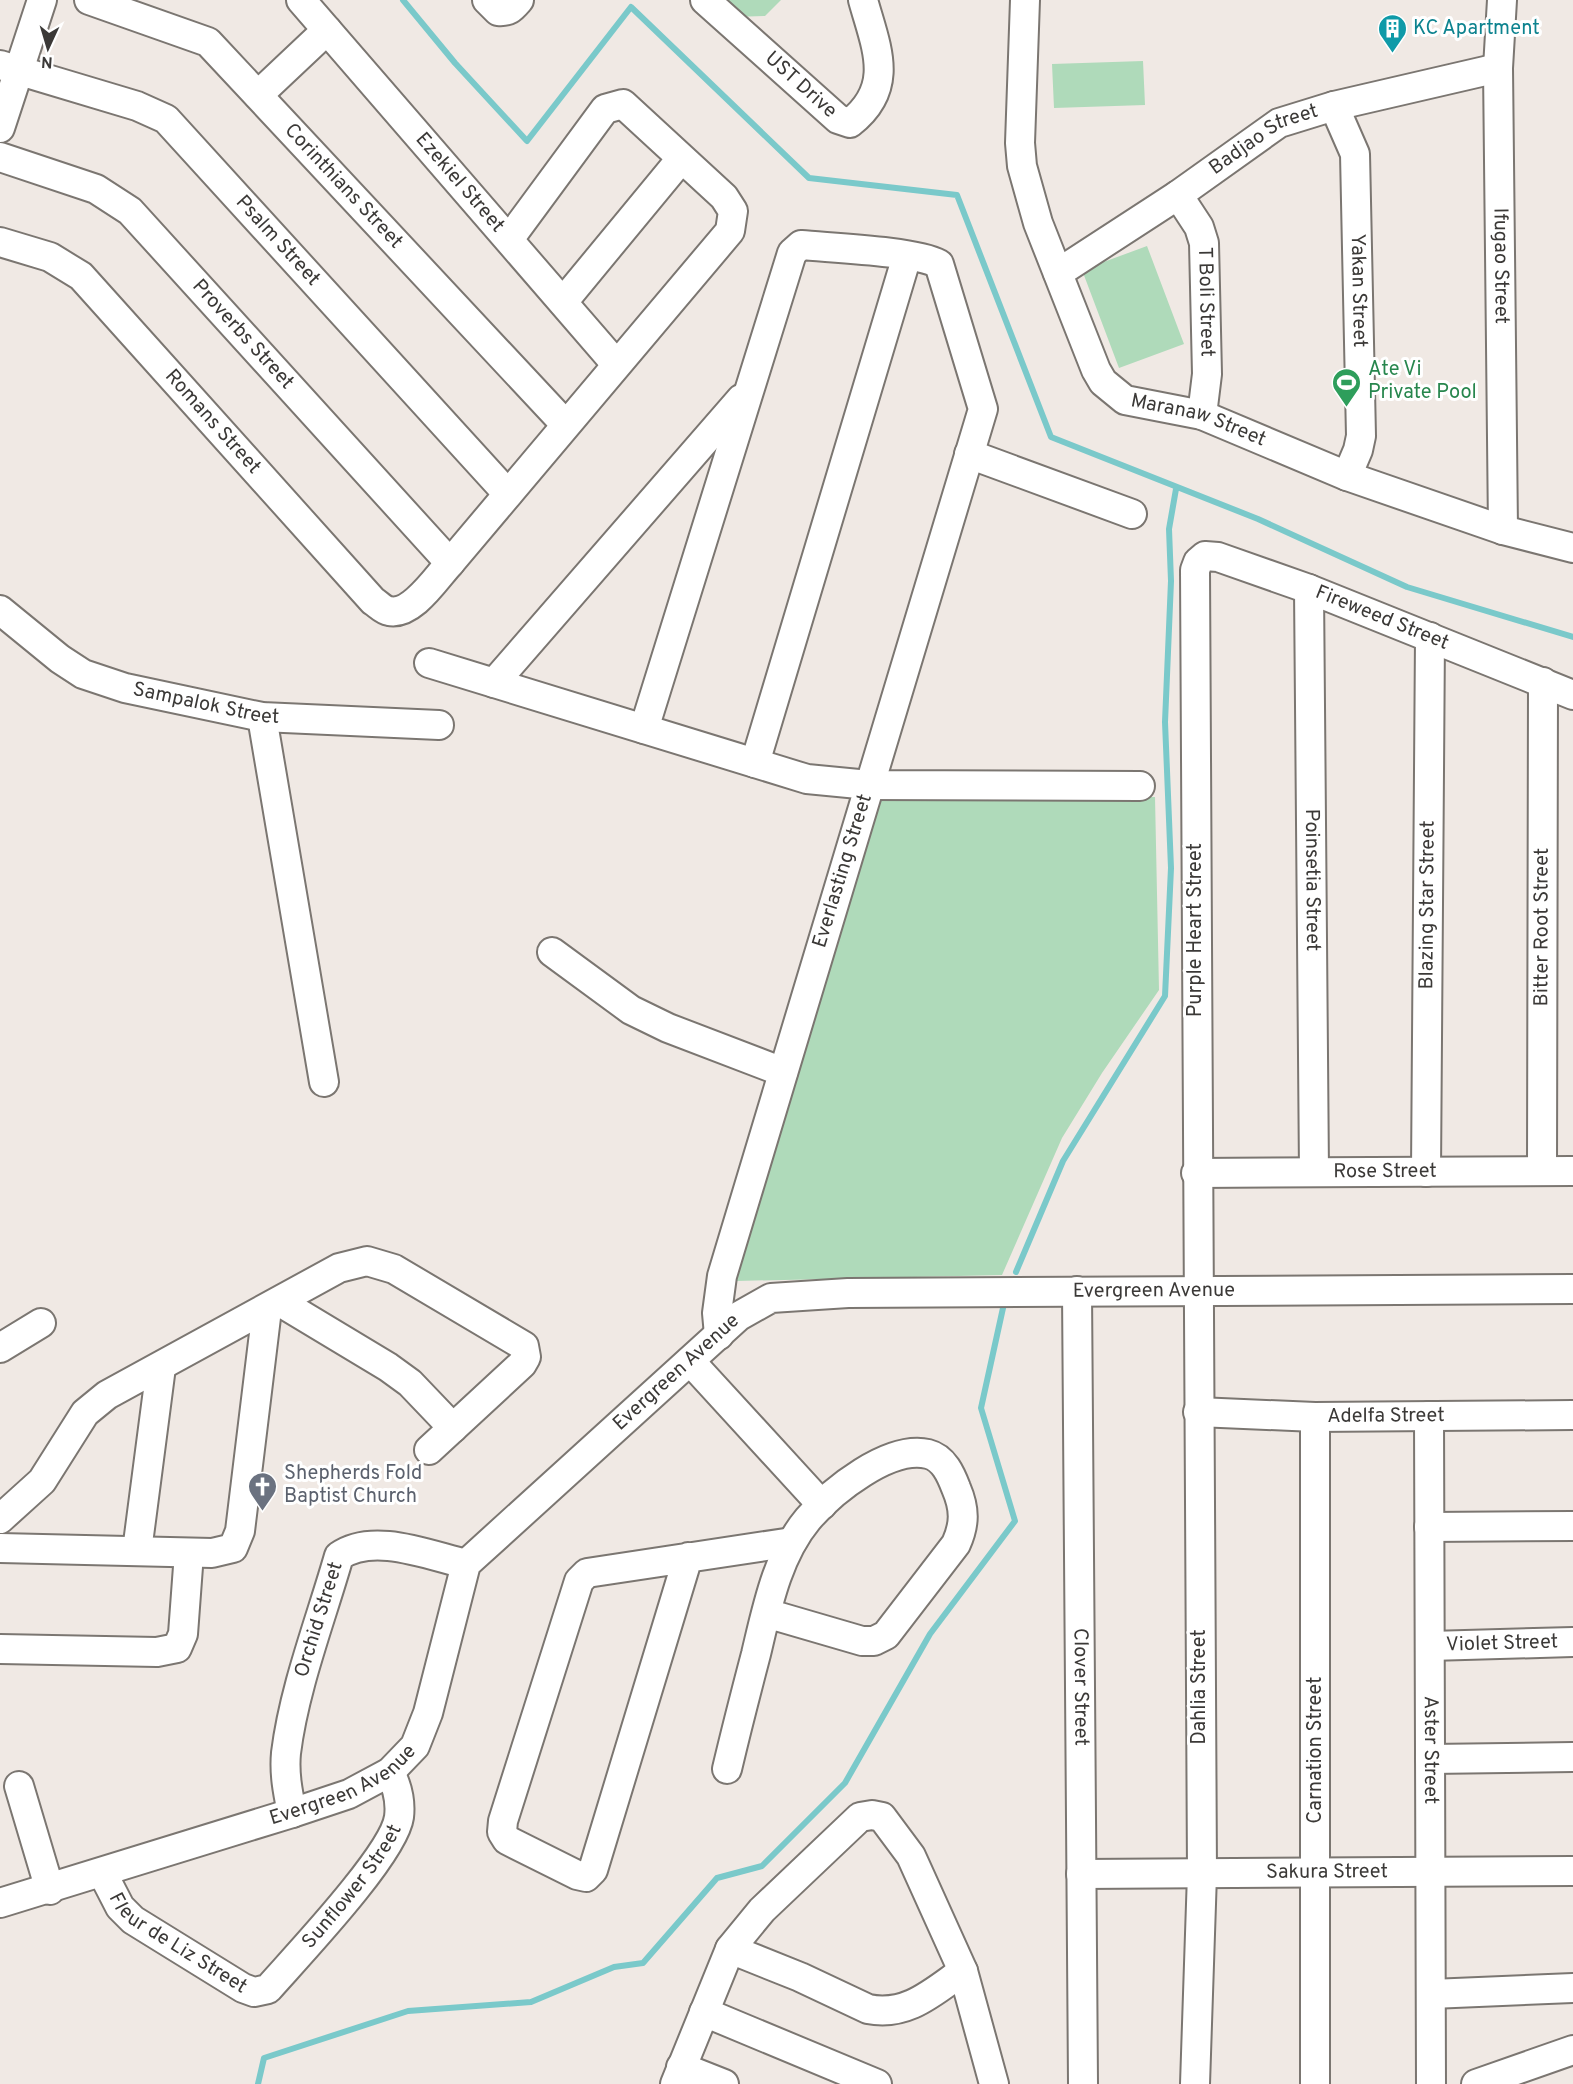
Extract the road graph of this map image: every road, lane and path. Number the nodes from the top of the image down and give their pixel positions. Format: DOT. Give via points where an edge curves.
graph roads {
  1 [pos="42,0"];
  2 [pos="89,0"];
  3 [pos="302,0"];
  4 [pos="487,0"];
  5 [pos="519,0"];
  6 [pos="705,0"];
  7 [pos="863,0"];
  8 [pos="1025,0"];
  9 [pos="1502,0"];
  10 [pos="327,30"];
  11 [pos="9,68"];
  12 [pos="1498,68"];
  13 [pos="258,94"];
  14 [pos="1334,106"];
  15 [pos="0,128"];
  16 [pos="0,157"];
  17 [pos="681,159"];
  18 [pos="1178,195"];
  19 [pos="510,238"];
  20 [pos="0,242"];
  21 [pos="907,256"];
  22 [pos="1058,273"];
  23 [pos="563,302"];
  24 [pos="616,364"];
  25 [pos="747,391"];
  26 [pos="1202,415"];
  27 [pos="565,424"];
  28 [pos="969,454"];
  29 [pos="1347,476"];
  30 [pos="508,494"];
  31 [pos="1132,514"];
  32 [pos="1503,530"];
  33 [pos="1573,548"];
  34 [pos="450,564"];
  35 [pos="1195,570"];
  36 [pos="1309,589"];
  37 [pos="0,610"];
  38 [pos="1430,637"];
  39 [pos="429,663"];
  40 [pos="1544,682"];
  41 [pos="494,683"];
  42 [pos="1573,695"];
  43 [pos="262,717"];
  44 [pos="439,725"];
  45 [pos="644,729"];
  46 [pos="755,763"];
  47 [pos="869,785"];
  48 [pos="1140,786"];
  49 [pos="552,952"];
  50 [pos="783,1072"];
  51 [pos="324,1082"];
  52 [pos="1542,1171"];
  53 [pos="1573,1171"];
  54 [pos="1314,1172"];
  55 [pos="1426,1172"];
  56 [pos="1196,1173"];
  57 [pos="1573,1289"];
  58 [pos="1077,1291"];
  59 [pos="1197,1291"];
  60 [pos="274,1306"];
  61 [pos="41,1323"];
  62 [pos="719,1335"];
  63 [pos="0,1348"];
  64 [pos="690,1361"];
  65 [pos="161,1366"];
  66 [pos="1198,1412"];
  67 [pos="1573,1414"];
  68 [pos="1429,1416"];
  69 [pos="1315,1417"];
  70 [pos="453,1428"];
  71 [pos="429,1450"];
  72 [pos="822,1505"];
  73 [pos="0,1519"];
  74 [pos="1573,1526"];
  75 [pos="1429,1527"];
  76 [pos="792,1542"];
  77 [pos="0,1548"];
  78 [pos="137,1551"];
  79 [pos="189,1553"];
  80 [pos="688,1557"];
  81 [pos="466,1564"];
  82 [pos="766,1613"];
  83 [pos="1573,1642"];
  84 [pos="1430,1646"];
  85 [pos="0,1649"];
  86 [pos="1573,1757"];
  87 [pos="1430,1759"];
  88 [pos="727,1769"];
  89 [pos="390,1772"];
  90 [pos="19,1785"];
  91 [pos="292,1813"];
  92 [pos="1573,1871"];
  93 [pos="1430,1872"];
  94 [pos="1317,1873"];
  95 [pos="103,1874"];
  96 [pos="1081,1874"];
  97 [pos="1202,1874"];
  98 [pos="50,1890"];
  99 [pos="0,1903"];
  100 [pos="730,1949"];
  101 [pos="963,1971"];
  102 [pos="1573,1988"];
  103 [pos="268,1989"];
  104 [pos="1431,1994"];
  105 [pos="704,2012"];
  106 [pos="1573,2050"];
  107 [pos="678,2075"];
  108 [pos="724,2084"];
  109 [pos="876,2084"];
  110 [pos="994,2084"];
  111 [pos="1083,2084"];
  112 [pos="1195,2084"];
  113 [pos="1315,2084"];
  114 [pos="1431,2084"];
  115 [pos="1476,2084"];
  1 -- 11 [label="street"];
  2 -- 13 [label="street, Corinthians Street" via="208,42"];
  3 -- 10 [label="street, Ezekiel Street"];
  4 -- 5 [label="street" via="498,11 505,12"];
  6 -- 7 [label="street, UST Drive" via="838,119 850,123 867,110 878,84 878,57"];
  8 -- 22 [label="street, Maranaw Street" via="1022,166 1027,191"];
  9 -- 12 [label="street, Ifugao Street"];
  10 -- 13 [label="street"];
  10 -- 19 [label="street, Ezekiel Street"];
  11 -- 15 [label="street"];
  11 -- 30 [label="street, Psalm Street" via="137,106 166,120"];
  12 -- 14 [label="street, Badjao Street"];
  12 -- 32 [label="street, Ifugao Street"];
  13 -- 27 [label="street, Corinthians Street"];
  14 -- 18 [label="street, Badjao Street" via="1279,123"];
  14 -- 29 [label="street, Yakan Street" via="1355,154 1361,436"];
  16 -- 34 [label="street, Proverbs Street" via="96,189 130,211"];
  17 -- 19 [label="street" via="623,104 605,109"];
  17 -- 23 [label="street"];
  17 -- 24 [label="street" via="724,197 734,221 730,231"];
  18 -- 22 [label="street, Badjao Street"];
  18 -- 26 [label="street, T Boli Street" via="1199,227 1204,243 1208,374"];
  19 -- 23 [label="street, Ezekiel Street"];
  20 -- 34 [label="street, Romans Street" via="50,257 81,276 373,601 387,611 400,611 411,605"];
  21 -- 25 [label="street" via="801,245 796,248"];
  21 -- 28 [label="street, Everlasting Street" via="939,264 983,409"];
  21 -- 46 [label="street"];
  22 -- 26 [label="street, Maranaw Street" via="1096,370 1114,394 1125,400"];
  23 -- 24 [label="street, Ezekiel Street"];
  24 -- 27 [label="street"];
  25 -- 41 [label="street"];
  25 -- 45 [label="street"];
  26 -- 29 [label="street, Maranaw Street"];
  27 -- 30 [label="street"];
  28 -- 31 [label="street"];
  28 -- 47 [label="street, Everlasting Street"];
  29 -- 32 [label="street, Maranaw Street"];
  30 -- 34 [label="street"];
  32 -- 33 [label="street, Maranaw Street"];
  35 -- 36 [label="street, Fireweed Street" via="1205,556 1218,557"];
  35 -- 56 [label="street, Purple Heart Street"];
  36 -- 38 [label="street, Fireweed Street"];
  36 -- 54 [label="street, Poinsetia Street"];
  37 -- 43 [label="street, Sampalok Street" via="83,674 125,688"];
  38 -- 40 [label="street, Fireweed Street"];
  38 -- 55 [label="street, Blazing Star Street"];
  39 -- 41 [label="street"];
  40 -- 42 [label="street, Fireweed Street"];
  40 -- 52 [label="street, Bitter Root Street"];
  41 -- 45 [label="street"];
  43 -- 44 [label="street, Sampalok Street"];
  43 -- 51 [label="street"];
  45 -- 46 [label="street"];
  46 -- 47 [label="street" via="807,779"];
  47 -- 48 [label="street"];
  47 -- 50 [label="street, Everlasting Street"];
  49 -- 50 [label="street" via="631,1010"];
  50 -- 62 [label="street, Everlasting Street" via="722,1276 717,1313"];
  52 -- 53 [label="street, Rose Street"];
  52 -- 55 [label="street, Rose Street"];
  54 -- 55 [label="street, Rose Street"];
  54 -- 56 [label="street, Rose Street"];
  56 -- 59 [label="street, Purple Heart Street"];
  57 -- 59 [label="street, Evergreen Avenue"];
  58 -- 59 [label="street, Evergreen Avenue"];
  58 -- 62 [label="street, Evergreen Avenue" via="791,1295 756,1305"];
  58 -- 96 [label="street, Clover Street"];
  59 -- 66 [label="street, Dahlia Street"];
  60 -- 65 [label="street"];
  60 -- 70 [label="street" via="388,1367 410,1383"];
  60 -- 70 [label="street" via="339,1268 367,1261 394,1269 521,1342 526,1352 522,1364"];
  60 -- 79 [label="street" via="238,1540 225,1552"];
  61 -- 63 [label="street"];
  62 -- 64 [label="street, Evergreen Avenue"];
  64 -- 72 [label="street"];
  64 -- 81 [label="street, Evergreen Avenue"];
  65 -- 73 [label="street" via="90,1408 42,1480"];
  65 -- 78 [label="street"];
  66 -- 69 [label="street, Adelfa Street"];
  66 -- 97 [label="street, Dahlia Street"];
  67 -- 68 [label="street, Adelfa Street"];
  68 -- 69 [label="street, Adelfa Street"];
  68 -- 75 [label="street, Aster Street"];
  69 -- 94 [label="street, Carnation Street"];
  70 -- 71 [label="street"];
  72 -- 76 [label="street"];
  72 -- 82 [label="street" via="886,1459 929,1454 942,1462 950,1474 964,1514 963,1529 894,1627 874,1641"];
  74 -- 75 [label="street"];
  75 -- 84 [label="street, Aster Street"];
  76 -- 80 [label="street"];
  76 -- 82 [label="street"];
  77 -- 78 [label="street"];
  78 -- 79 [label="street"];
  79 -- 85 [label="street" via="183,1634 177,1648 157,1652"];
  80 -- 80 [label="street" via="587,1573 574,1592 502,1832 507,1840 577,1875 585,1877 593,1870"];
  81 -- 89 [label="street, Evergreen Avenue" via="428,1713 415,1746"];
  81 -- 91 [label="street, Orchid Street" via="377,1544 360,1545 339,1556 286,1754 286,1784"];
  82 -- 88 [label="street"];
  83 -- 84 [label="street, Violet Street"];
  84 -- 87 [label="street, Aster Street"];
  86 -- 87 [label="street"];
  87 -- 93 [label="street, Aster Street"];
  89 -- 91 [label="street, Evergreen Avenue" via="349,1794"];
  89 -- 103 [label="street, Sunflower Street" via="399,1801 399,1818 392,1837 376,1863"];
  90 -- 98 [label="street"];
  91 -- 95 [label="street, Evergreen Avenue"];
  92 -- 93 [label="street, Sakura Street"];
  93 -- 94 [label="street, Sakura Street"];
  93 -- 104 [label="street, Aster Street"];
  94 -- 97 [label="street, Sakura Street"];
  94 -- 113 [label="street, Carnation Street"];
  95 -- 98 [label="street, Evergreen Avenue"];
  95 -- 103 [label="street, Fleur de Liz Street" via="120,1906 151,1933 243,1988 254,1992"];
  96 -- 97 [label="street, Sakura Street"];
  96 -- 111 [label="street, Clover Street"];
  97 -- 112 [label="street, Dahlia Street"];
  98 -- 99 [label="street, Evergreen Avenue"];
  100 -- 101 [label="street" via="879,2012 912,2006"];
  100 -- 101 [label="street" via="762,1910 860,1817 872,1815 882,1817 911,1856"];
  100 -- 105 [label="street"];
  101 -- 110 [label="street"];
  102 -- 104 [label="street"];
  104 -- 114 [label="street, Aster Street"];
  105 -- 107 [label="street"];
  105 -- 109 [label="street"];
  106 -- 115 [label="street"];
  107 -- 108 [label="street"];
}
